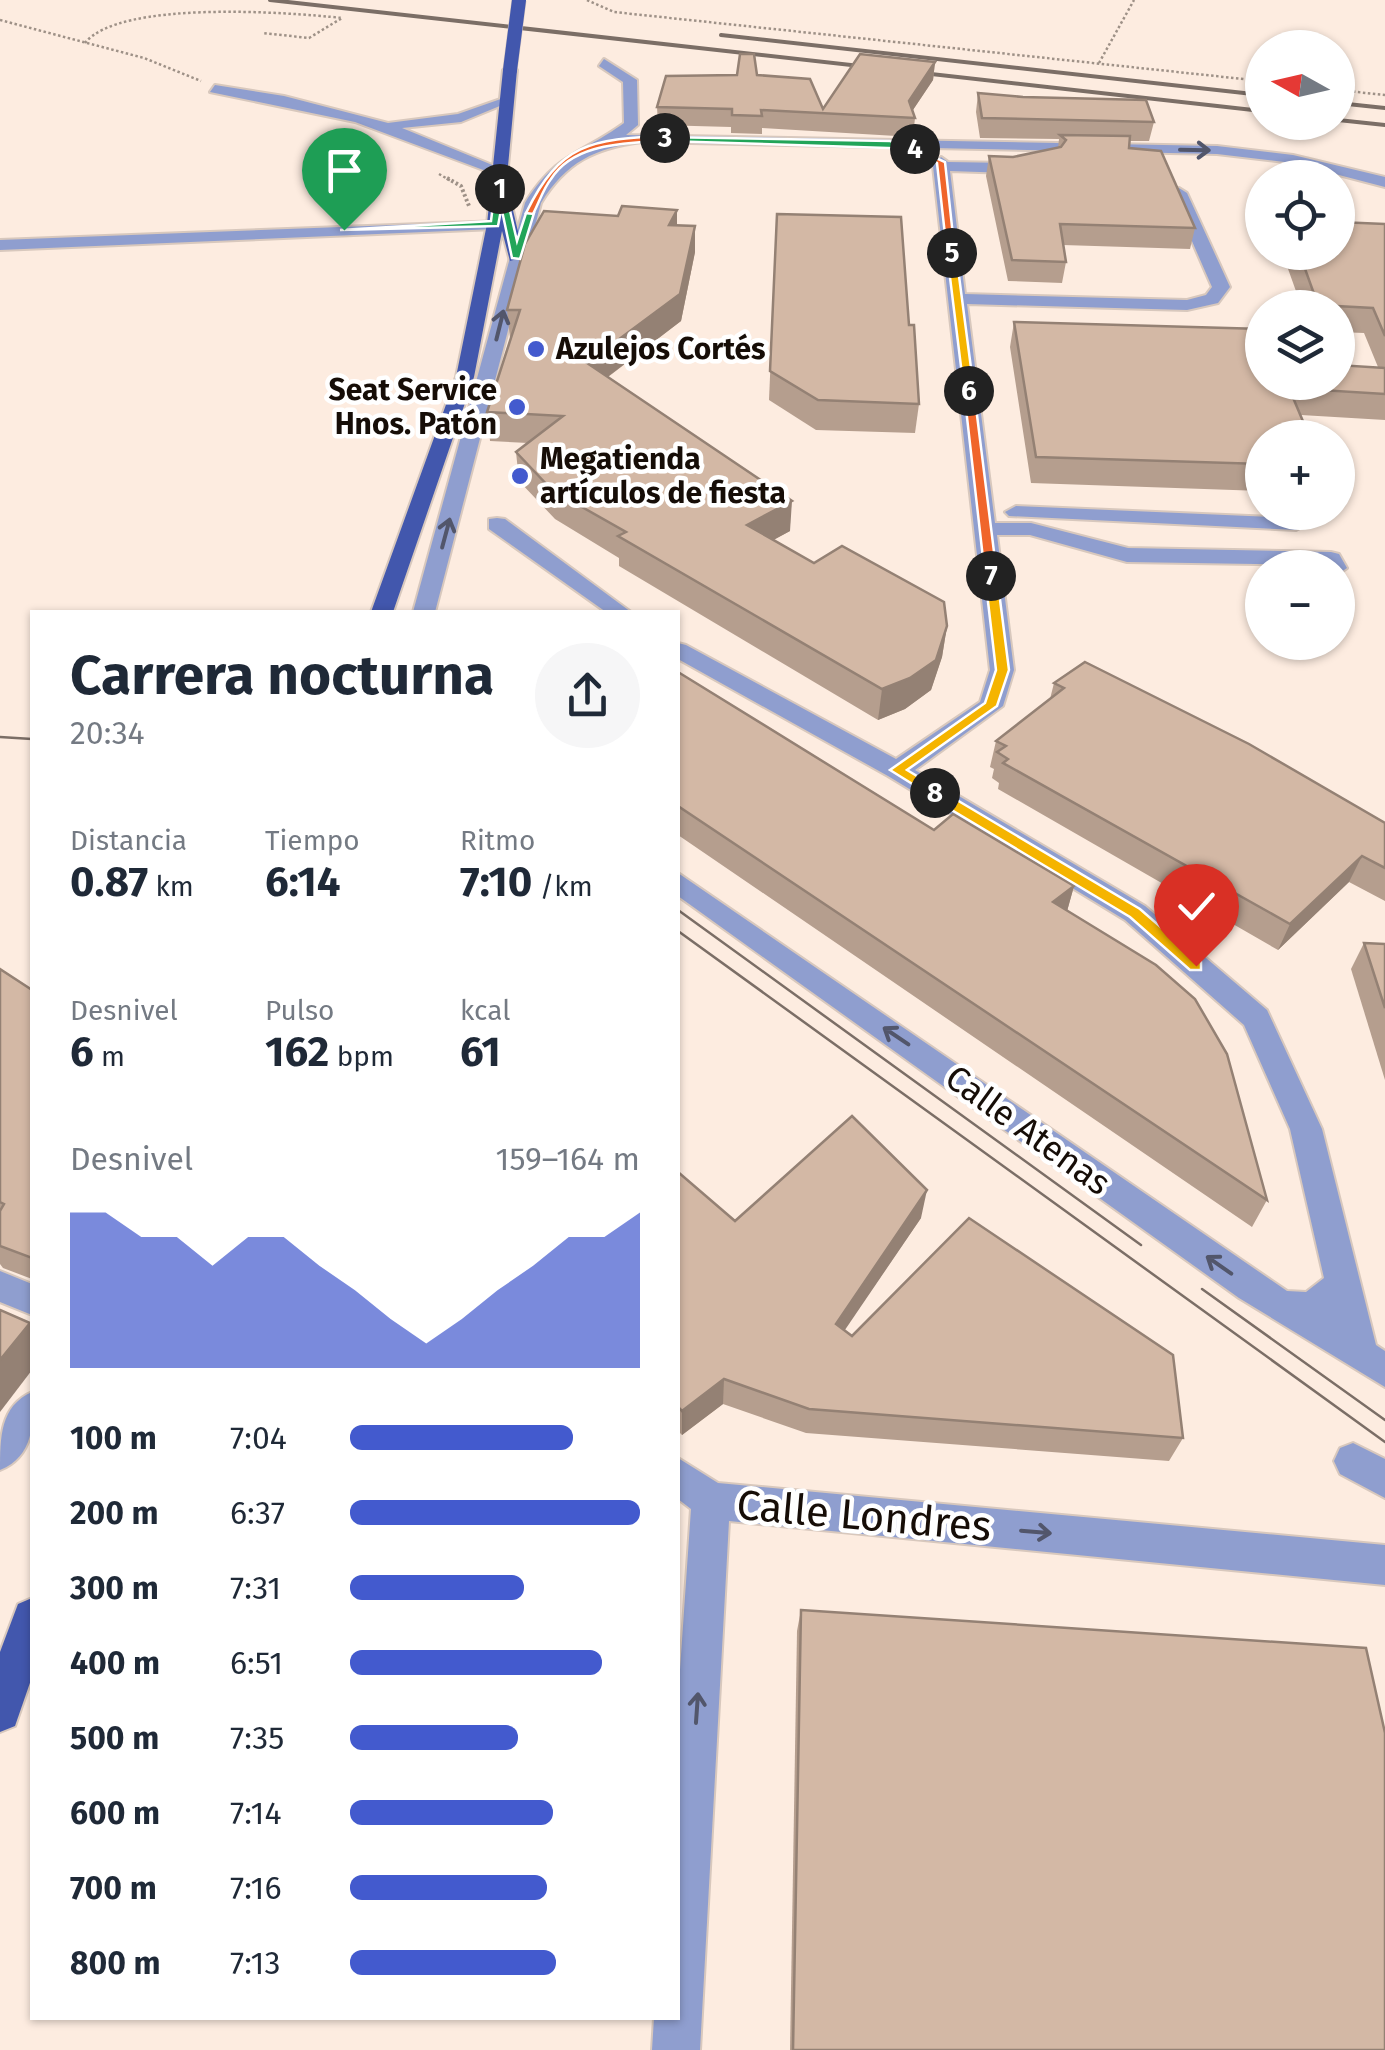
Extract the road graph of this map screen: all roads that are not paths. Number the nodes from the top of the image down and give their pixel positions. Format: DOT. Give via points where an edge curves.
graph roads {
  1 [pos="519,0"];
  2 [pos="604,63"];
  3 [pos="215,90"];
  4 [pos="508,98"];
  5 [pos="349,119"];
  6 [pos="609,141"];
  7 [pos="890,143"];
  8 [pos="968,145"];
  9 [pos="1165,163"];
  10 [pos="941,164"];
  11 [pos="499,176"];
  12 [pos="1173,181"];
  13 [pos="1385,182"];
  14 [pos="495,224"];
  15 [pos="0,244"];
  16 [pos="516,258"];
  17 [pos="957,299"];
  18 [pos="984,521"];
  19 [pos="497,524"];
  20 [pos="1245,524"];
  21 [pos="1245,558"];
  22 [pos="383,610"];
  23 [pos="425,610"];
  24 [pos="617,610"];
  25 [pos="680,651"];
  26 [pos="897,770"];
  27 [pos="680,884"];
  28 [pos="1343,1284"];
  29 [pos="0,1286"];
  30 [pos="30,1299"];
  31 [pos="1281,1306"];
  32 [pos="1372,1362"];
  33 [pos="30,1412"];
  34 [pos="0,1452"];
  35 [pos="680,1478"];
  36 [pos="711,1501"];
  37 [pos="1385,1564"];
  38 [pos="30,1624"];
  39 [pos="30,1649"];
  40 [pos="1,1709"];
  41 [pos="680,1987"];
  42 [pos="678,2020"];
  43 [pos="676,2050"];
  1 -- 4 [label="main road, bridge"];
  2 -- 6 [label="street" via="630,80 631,125"];
  3 -- 5 [label="street" via="286,100"];
  4 -- 5 [label="street" via="442,122"];
  4 -- 11 [label="main road"];
  5 -- 11 [label="street" via="424,140"];
  6 -- 7 [label="street"];
  6 -- 16 [label="street" via="562,162 548,176"];
  7 -- 8 [label="street"];
  7 -- 10 [label="street" via="928,152"];
  8 -- 10 [label="street" via="950,150"];
  8 -- 13 [label="street, one-way" via="1218,150 1292,159"];
  9 -- 10 [label="street"];
  10 -- 17 [label="street"];
  11 -- 14 [label="main road"];
  11 -- 16 [label="main road"];
  12 -- 17 [label="street" via="1220,287 1212,299 1188,305"];
  14 -- 15 [label="street"];
  14 -- 22 [label="main road" via="464,377"];
  23 -- 16 [label="street, one-way"];
  17 -- 18 [label="street"];
  18 -- 20 [label="street"];
  18 -- 21 [label="street" via="1127,556"];
  18 -- 26 [label="street" via="1002,670 991,706"];
  19 -- 24 [label="street"];
  25 -- 26 [label="street"];
  26 -- 28 [label="street" via="1135,913 1256,1018 1306,1129"];
  31 -- 27 [label="street, Calle Atenas, one-way"];
  28 -- 31 [label="street" via="1312,1308"];
  28 -- 32 [label="street"];
  29 -- 30 [label="street"];
  31 -- 32 [label="street, Calle Atenas"];
  33 -- 34 [label="street"];
  35 -- 36 [label="street"];
  36 -- 37 [label="street, Calle Londres, one-way"];
  41 -- 36 [label="street, Calle Londres, one-way"];
  38 -- 40 [label="main road"];
  39 -- 40 [label="street"];
  43 -- 42 [label="street, Calle Londres, one-way"];
}
